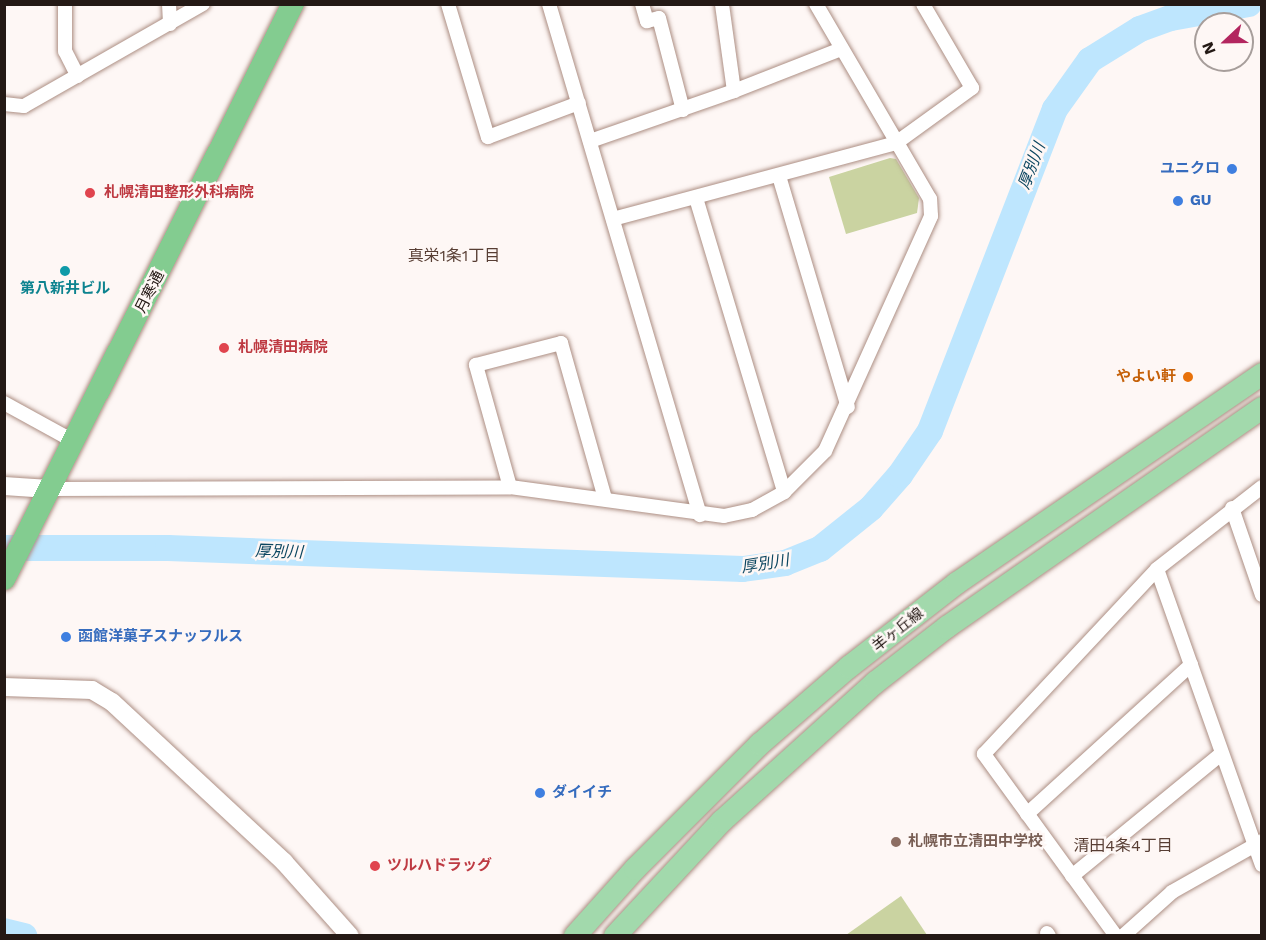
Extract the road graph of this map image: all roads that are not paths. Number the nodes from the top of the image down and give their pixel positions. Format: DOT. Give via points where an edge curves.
graph roads {
  1 [pos="65,4"];
  2 [pos="169,4"];
  3 [pos="203,4"];
  4 [pos="293,4"];
  5 [pos="448,4"];
  6 [pos="549,4"];
  7 [pos="642,4"];
  8 [pos="722,4"];
  9 [pos="816,4"];
  10 [pos="923,4"];
  11 [pos="170,24"];
  12 [pos="841,49"];
  13 [pos="78,76"];
  14 [pos="734,91"];
  15 [pos="579,103"];
  16 [pos="4,104"];
  17 [pos="683,110"];
  18 [pos="590,141"];
  19 [pos="896,143"];
  20 [pos="779,176"];
  21 [pos="696,198"];
  22 [pos="613,219"];
  23 [pos="1262,374"];
  24 [pos="4,403"];
  25 [pos="848,407"];
  26 [pos="1262,408"];
  27 [pos="75,442"];
  28 [pos="4,486"];
  29 [pos="1262,487"];
  30 [pos="510,488"];
  31 [pos="784,492"];
  32 [pos="44,499"];
  33 [pos="605,499"];
  34 [pos="1232,508"];
  35 [pos="700,515"];
  36 [pos="1157,569"];
  37 [pos="4,579"];
  38 [pos="1262,595"];
  39 [pos="1191,665"];
  40 [pos="4,687"];
  41 [pos="1221,754"];
  42 [pos="1028,814"];
  43 [pos="1257,843"];
  44 [pos="1262,865"];
  45 [pos="1072,876"];
  46 [pos="350,936"];
  47 [pos="575,936"];
  48 [pos="615,936"];
  49 [pos="1116,936"];
  50 [pos="1123,936"];
  1 -- 13 [label="street" via="65,51"];
  2 -- 11 [label="street"];
  3 -- 11 [label="street"];
  4 -- 27 [label="highway, 月寒通"];
  5 -- 15 [label="street" via="488,137"];
  6 -- 15 [label="street"];
  7 -- 17 [label="street" via="647,21 659,18"];
  8 -- 14 [label="street"];
  9 -- 12 [label="street"];
  10 -- 19 [label="street" via="972,88"];
  11 -- 13 [label="street"];
  12 -- 14 [label="street"];
  12 -- 19 [label="street"];
  13 -- 16 [label="street" via="24,106"];
  14 -- 17 [label="street"];
  15 -- 18 [label="street"];
  17 -- 18 [label="street"];
  18 -- 22 [label="street"];
  19 -- 20 [label="street"];
  19 -- 25 [label="street" via="930,199 931,216"];
  20 -- 21 [label="street"];
  20 -- 25 [label="street"];
  21 -- 22 [label="street"];
  21 -- 31 [label="street"];
  22 -- 35 [label="street"];
  23 -- 47 [label="main road, 羊ヶ丘線" via="957,583 849,667 760,744 635,869"];
  24 -- 27 [label="street"];
  25 -- 31 [label="street" via="825,451"];
  26 -- 48 [label="main road, 羊ヶ丘線" via="946,627 876,682 722,821"];
  27 -- 32 [label="highway, 月寒通"];
  28 -- 32 [label="street"];
  29 -- 34 [label="street"];
  30 -- 32 [label="street"];
  30 -- 33 [label="street"];
  30 -- 33 [label="street" via="476,365 561,342"];
  31 -- 35 [label="street" via="739,515"];
  32 -- 37 [label="highway, 月寒通"];
  33 -- 35 [label="street"];
  34 -- 36 [label="street"];
  34 -- 38 [label="street"];
  36 -- 39 [label="street"];
  36 -- 42 [label="street" via="984,754"];
  39 -- 41 [label="street"];
  39 -- 42 [label="street"];
  40 -- 46 [label="street" via="92,690 112,702 284,862"];
  41 -- 43 [label="street"];
  41 -- 45 [label="street"];
  42 -- 45 [label="street"];
  43 -- 44 [label="street"];
  43 -- 50 [label="street" via="1172,892"];
  45 -- 49 [label="street"];
}
